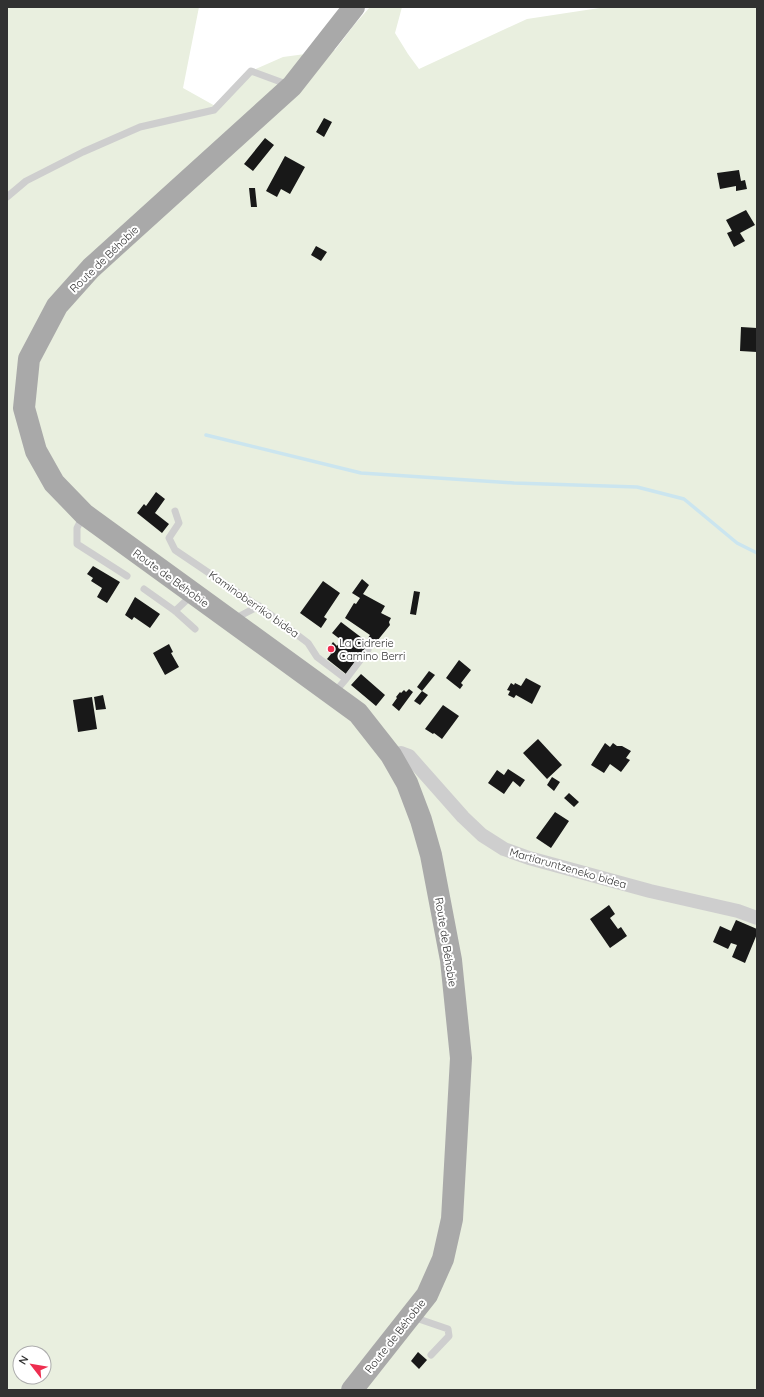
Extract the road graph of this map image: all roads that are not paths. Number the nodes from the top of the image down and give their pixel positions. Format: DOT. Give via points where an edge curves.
graph roads {
  1 [pos="354,7"];
  2 [pos="292,86"];
  3 [pos="7,197"];
  4 [pos="175,511"];
  5 [pos="84,514"];
  6 [pos="126,576"];
  7 [pos="144,589"];
  8 [pos="194,594"];
  9 [pos="259,606"];
  10 [pos="175,612"];
  11 [pos="231,621"];
  12 [pos="195,629"];
  13 [pos="368,650"];
  14 [pos="340,687"];
  15 [pos="391,755"];
  16 [pos="757,918"];
  17 [pos="411,1317"];
  18 [pos="431,1355"];
  19 [pos="352,1390"];
  1 -- 2 [label="main road, Route de Béhobie"];
  2 -- 3 [label="lane" via="252,71 214,110 140,127 26,181"];
  2 -- 5 [label="main road, Route de Béhobie" via="91,268 57,306 29,359 24,408 36,451 54,482"];
  4 -- 9 [label="lane, Kaminoberriko bidea" via="179,523 169,538 175,550"];
  5 -- 6 [label="lane" via="77,528 77,544"];
  5 -- 8 [label="main road, Route de Béhobie"];
  7 -- 10 [label="lane"];
  8 -- 10 [label="lane"];
  8 -- 11 [label="main road, Route de Béhobie"];
  9 -- 11 [label="lane"];
  9 -- 14 [label="lane, Kaminoberriko bidea" via="308,643"];
  10 -- 12 [label="lane"];
  11 -- 14 [label="main road, Route de Béhobie"];
  13 -- 14 [label="lane"];
  14 -- 15 [label="main road, Route de Béhobie"];
  15 -- 16 [label="street, Martiaruntzeneko bidea" via="401,753 410,756 463,817 482,835 504,849 650,891 738,911"];
  15 -- 17 [label="main road, Route de Béhobie" via="421,859 442,961 455,1062 458,1138 452,1219 444,1259 427,1295"];
  17 -- 18 [label="lane" via="448,1329 449,1336"];
  17 -- 19 [label="main road, Route de Béhobie"];
}
